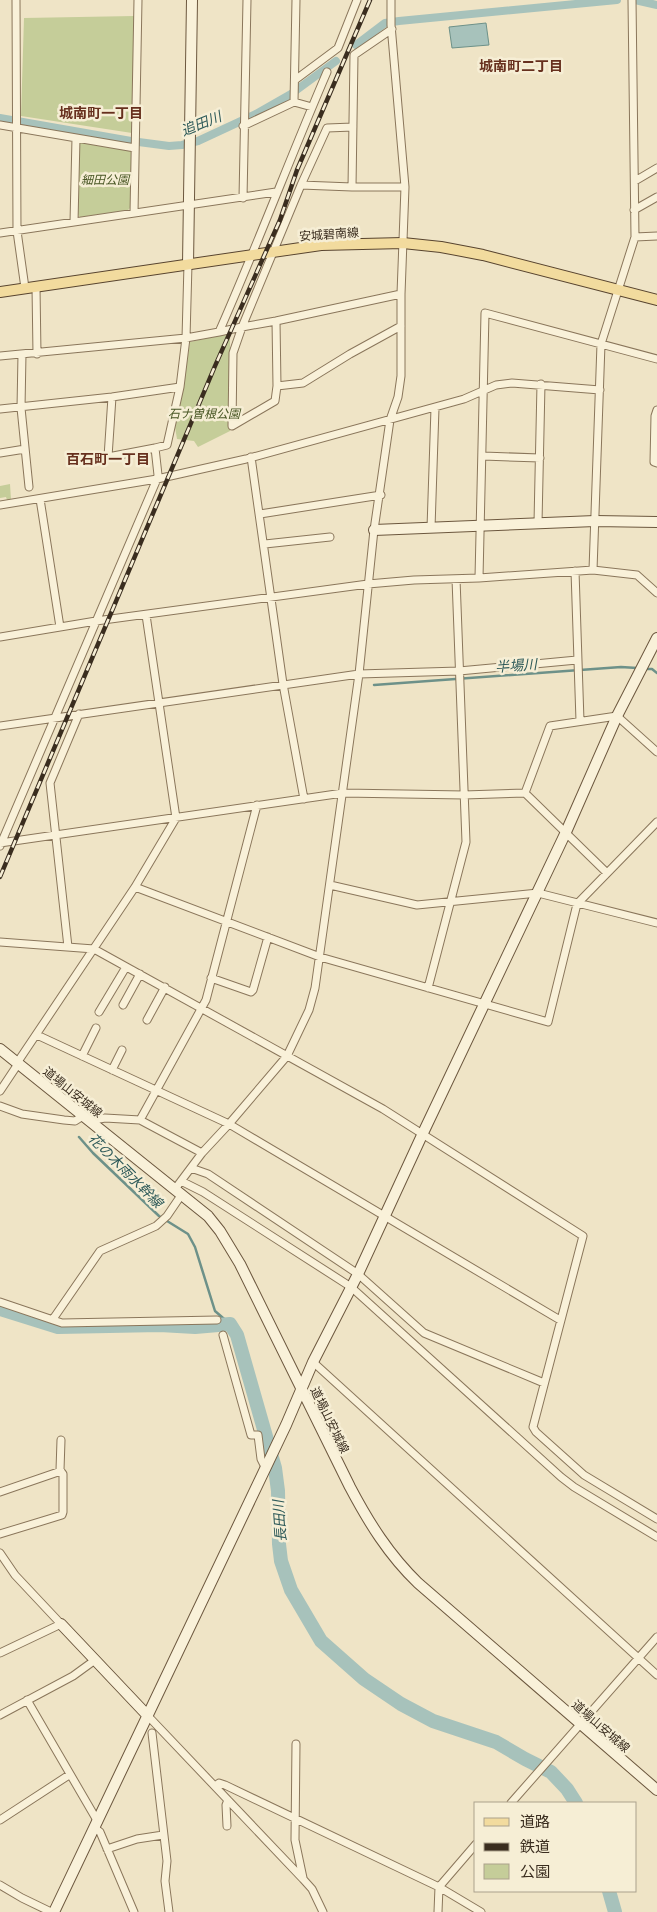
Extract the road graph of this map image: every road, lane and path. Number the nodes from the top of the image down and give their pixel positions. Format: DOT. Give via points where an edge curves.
graph roads {
  1 [pos="16,0"];
  2 [pos="138,0"];
  3 [pos="192,0"];
  4 [pos="247,0"];
  5 [pos="296,0"];
  6 [pos="358,0"];
  7 [pos="391,0"];
  8 [pos="632,1"];
  9 [pos="391,24"];
  10 [pos="327,72"];
  11 [pos="295,80"];
  12 [pos="294,95"];
  13 [pos="312,107"];
  14 [pos="244,122"];
  15 [pos="16,124"];
  16 [pos="0,125"];
  17 [pos="353,127"];
  18 [pos="76,138"];
  19 [pos="136,144"];
  20 [pos="657,168"];
  21 [pos="635,181"];
  22 [pos="301,185"];
  23 [pos="352,187"];
  24 [pos="405,187"];
  25 [pos="276,192"];
  26 [pos="657,197"];
  27 [pos="243,198"];
  28 [pos="189,205"];
  29 [pos="634,210"];
  30 [pos="134,213"];
  31 [pos="74,222"];
  32 [pos="18,230"];
  33 [pos="0,233"];
  34 [pos="657,236"];
  35 [pos="635,237"];
  36 [pos="403,243"];
  37 [pos="273,252"];
  38 [pos="253,254"];
  39 [pos="188,264"];
  40 [pos="36,287"];
  41 [pos="25,288"];
  42 [pos="619,290"];
  43 [pos="0,292"];
  44 [pos="401,294"];
  45 [pos="657,300"];
  46 [pos="276,321"];
  47 [pos="401,326"];
  48 [pos="242,327"];
  49 [pos="219,332"];
  50 [pos="186,338"];
  51 [pos="602,344"];
  52 [pos="22,354"];
  53 [pos="37,354"];
  54 [pos="0,356"];
  55 [pos="657,359"];
  56 [pos="541,384"];
  57 [pos="277,386"];
  58 [pos="180,387"];
  59 [pos="600,390"];
  60 [pos="484,391"];
  61 [pos="112,397"];
  62 [pos="22,408"];
  63 [pos="435,408"];
  64 [pos="0,409"];
  65 [pos="657,410"];
  66 [pos="390,420"];
  67 [pos="155,448"];
  68 [pos="25,449"];
  69 [pos="0,452"];
  70 [pos="483,456"];
  71 [pos="251,457"];
  72 [pos="540,458"];
  73 [pos="657,463"];
  74 [pos="156,479"];
  75 [pos="29,487"];
  76 [pos="381,495"];
  77 [pos="40,499"];
  78 [pos="0,505"];
  79 [pos="260,514"];
  80 [pos="656,520"];
  81 [pos="595,521"];
  82 [pos="538,523"];
  83 [pos="481,526"];
  84 [pos="431,528"];
  85 [pos="374,530"];
  86 [pos="330,537"];
  87 [pos="265,544"];
  88 [pos="593,570"];
  89 [pos="575,571"];
  90 [pos="479,578"];
  91 [pos="456,580"];
  92 [pos="368,584"];
  93 [pos="657,593"];
  94 [pos="272,597"];
  95 [pos="146,615"];
  96 [pos="96,621"];
  97 [pos="60,627"];
  98 [pos="0,637"];
  99 [pos="657,638"];
  100 [pos="577,660"];
  101 [pos="459,671"];
  102 [pos="359,674"];
  103 [pos="283,684"];
  104 [pos="158,702"];
  105 [pos="79,714"];
  106 [pos="617,716"];
  107 [pos="55,717"];
  108 [pos="580,721"];
  109 [pos="0,726"];
  110 [pos="657,752"];
  111 [pos="343,792"];
  112 [pos="525,792"];
  113 [pos="464,794"];
  114 [pos="304,800"];
  115 [pos="257,805"];
  116 [pos="176,818"];
  117 [pos="657,822"];
  118 [pos="566,832"];
  119 [pos="57,835"];
  120 [pos="0,844"];
  121 [pos="607,873"];
  122 [pos="330,885"];
  123 [pos="135,887"];
  124 [pos="538,893"];
  125 [pos="451,901"];
  126 [pos="577,904"];
  127 [pos="227,921"];
  128 [pos="657,924"];
  129 [pos="268,937"];
  130 [pos="0,942"];
  131 [pos="68,947"];
  132 [pos="94,949"];
  133 [pos="320,957"];
  134 [pos="126,966"];
  135 [pos="140,974"];
  136 [pos="211,978"];
  137 [pos="165,987"];
  138 [pos="428,988"];
  139 [pos="486,1003"];
  140 [pos="123,1005"];
  141 [pos="202,1008"];
  142 [pos="99,1012"];
  143 [pos="147,1020"];
  144 [pos="96,1028"];
  145 [pos="38,1035"];
  146 [pos="0,1049"];
  147 [pos="122,1050"];
  148 [pos="82,1056"];
  149 [pos="287,1056"];
  150 [pos="18,1064"];
  151 [pos="112,1070"];
  152 [pos="0,1091"];
  153 [pos="155,1091"];
  154 [pos="0,1106"];
  155 [pos="86,1119"];
  156 [pos="140,1120"];
  157 [pos="229,1124"];
  158 [pos="423,1133"];
  159 [pos="202,1153"];
  160 [pos="191,1168"];
  161 [pos="179,1188"];
  162 [pos="384,1217"];
  163 [pos="358,1274"];
  164 [pos="351,1287"];
  165 [pos="0,1302"];
  166 [pos="53,1319"];
  167 [pos="217,1320"];
  168 [pos="560,1320"];
  169 [pos="223,1335"];
  170 [pos="313,1362"];
  171 [pos="544,1383"];
  172 [pos="301,1388"];
  173 [pos="61,1440"];
  174 [pos="266,1469"];
  175 [pos="61,1471"];
  176 [pos="0,1492"];
  177 [pos="657,1519"];
  178 [pos="0,1534"];
  179 [pos="657,1537"];
  180 [pos="0,1553"];
  181 [pos="61,1624"];
  182 [pos="657,1638"];
  183 [pos="0,1652"];
  184 [pos="638,1658"];
  185 [pos="95,1660"];
  186 [pos="657,1675"];
  187 [pos="27,1700"];
  188 [pos="0,1715"];
  189 [pos="148,1716"];
  190 [pos="580,1724"];
  191 [pos="152,1733"];
  192 [pos="296,1744"];
  193 [pos="69,1775"];
  194 [pos="215,1786"];
  195 [pos="657,1790"];
  196 [pos="228,1800"];
  197 [pos="512,1802"];
  198 [pos="294,1818"];
  199 [pos="0,1820"];
  200 [pos="97,1825"];
  201 [pos="227,1826"];
  202 [pos="163,1835"];
  203 [pos="474,1846"];
  204 [pos="107,1849"];
  205 [pos="303,1879"];
  206 [pos="0,1884"];
  207 [pos="439,1887"];
  208 [pos="66,1889"];
  209 [pos="53,1912"];
  210 [pos="59,1912"];
  211 [pos="134,1912"];
  212 [pos="169,1912"];
  213 [pos="323,1912"];
  214 [pos="438,1912"];
  215 [pos="482,1912"];
  1 -- 15 [label="street"];
  2 -- 19 [label="street"];
  3 -- 28 [label="street"];
  4 -- 14 [label="street"];
  5 -- 11 [label="street"];
  6 -- 11 [label="street" via="338,48"];
  7 -- 9 [label="street"];
  8 -- 21 [label="street"];
  9 -- 17 [label="street" via="354,55"];
  9 -- 24 [label="street"];
  10 -- 13 [label="street"];
  11 -- 12 [label="street"];
  12 -- 13 [label="street"];
  12 -- 14 [label="street"];
  13 -- 25 [label="street"];
  14 -- 27 [label="street"];
  15 -- 16 [label="street"];
  15 -- 18 [label="street"];
  15 -- 32 [label="street"];
  17 -- 22 [label="street" via="326,128"];
  17 -- 23 [label="street"];
  18 -- 19 [label="street"];
  18 -- 31 [label="street"];
  19 -- 30 [label="street"];
  20 -- 21 [label="street"];
  21 -- 29 [label="street"];
  22 -- 23 [label="street"];
  22 -- 37 [label="street"];
  23 -- 24 [label="street"];
  24 -- 36 [label="street"];
  25 -- 27 [label="street"];
  25 -- 38 [label="street"];
  26 -- 29 [label="street"];
  27 -- 28 [label="street"];
  28 -- 30 [label="street"];
  28 -- 39 [label="street"];
  29 -- 35 [label="street"];
  30 -- 31 [label="street"];
  31 -- 32 [label="street"];
  32 -- 33 [label="street"];
  32 -- 41 [label="street"];
  34 -- 35 [label="street"];
  35 -- 42 [label="street"];
  36 -- 37 [label="main road, 安城碧南線" via="321,244"];
  36 -- 42 [label="main road, 安城碧南線" via="483,255"];
  36 -- 44 [label="street"];
  37 -- 38 [label="main road, 安城碧南線"];
  37 -- 48 [label="street"];
  38 -- 39 [label="main road, 安城碧南線"];
  38 -- 49 [label="street"];
  39 -- 40 [label="main road, 安城碧南線"];
  39 -- 50 [label="street"];
  40 -- 41 [label="main road, 安城碧南線"];
  40 -- 53 [label="street"];
  41 -- 43 [label="main road, 安城碧南線"];
  42 -- 45 [label="main road, 安城碧南線"];
  42 -- 51 [label="street"];
  44 -- 46 [label="street"];
  44 -- 47 [label="street"];
  46 -- 48 [label="street"];
  46 -- 57 [label="street"];
  47 -- 57 [label="street" via="303,383"];
  47 -- 66 [label="street" via="401,376"];
  48 -- 49 [label="street"];
  48 -- 57 [label="street" via="233,353 232,426 275,401"];
  49 -- 50 [label="street"];
  50 -- 53 [label="street"];
  50 -- 58 [label="street"];
  51 -- 55 [label="street"];
  51 -- 59 [label="street"];
  51 -- 60 [label="street" via="485,313"];
  52 -- 53 [label="street"];
  52 -- 54 [label="street"];
  52 -- 62 [label="street"];
  56 -- 59 [label="street"];
  56 -- 60 [label="street" via="512,383"];
  56 -- 72 [label="street"];
  58 -- 61 [label="street"];
  58 -- 67 [label="street" via="167,445"];
  59 -- 81 [label="street"];
  60 -- 63 [label="street"];
  60 -- 70 [label="street"];
  61 -- 62 [label="street"];
  61 -- 67 [label="street" via="108,457"];
  62 -- 64 [label="street"];
  62 -- 68 [label="street"];
  63 -- 66 [label="street"];
  63 -- 84 [label="street"];
  65 -- 73 [label="street" via="654,462"];
  66 -- 71 [label="street"];
  66 -- 76 [label="street"];
  67 -- 74 [label="street"];
  68 -- 69 [label="street"];
  68 -- 75 [label="street"];
  70 -- 72 [label="street"];
  70 -- 83 [label="street"];
  71 -- 74 [label="street"];
  71 -- 79 [label="street"];
  72 -- 82 [label="street"];
  74 -- 77 [label="street"];
  74 -- 96 [label="street"];
  76 -- 79 [label="street"];
  76 -- 85 [label="street"];
  77 -- 78 [label="street"];
  77 -- 97 [label="street"];
  79 -- 87 [label="street"];
  80 -- 81 [label="street"];
  81 -- 82 [label="street"];
  81 -- 88 [label="street"];
  82 -- 83 [label="street"];
  83 -- 84 [label="street"];
  83 -- 90 [label="street"];
  84 -- 85 [label="street"];
  85 -- 92 [label="street"];
  86 -- 87 [label="street"];
  87 -- 94 [label="street"];
  88 -- 89 [label="street"];
  88 -- 93 [label="street" via="637,575"];
  89 -- 90 [label="street"];
  89 -- 100 [label="street"];
  90 -- 91 [label="street"];
  91 -- 92 [label="street"];
  91 -- 101 [label="street"];
  92 -- 94 [label="street"];
  92 -- 102 [label="street"];
  94 -- 95 [label="street"];
  94 -- 103 [label="street"];
  95 -- 96 [label="street"];
  95 -- 104 [label="street"];
  96 -- 97 [label="street"];
  96 -- 107 [label="street"];
  97 -- 98 [label="street"];
  99 -- 106 [label="street"];
  100 -- 101 [label="street"];
  100 -- 108 [label="street"];
  101 -- 102 [label="street"];
  101 -- 113 [label="street"];
  102 -- 103 [label="street"];
  102 -- 111 [label="street"];
  103 -- 104 [label="street"];
  103 -- 114 [label="street"];
  104 -- 105 [label="street"];
  104 -- 116 [label="street"];
  105 -- 107 [label="street"];
  105 -- 119 [label="street" via="50,784"];
  106 -- 108 [label="street"];
  106 -- 110 [label="street"];
  106 -- 118 [label="street"];
  107 -- 109 [label="street"];
  107 -- 120 [label="street"];
  108 -- 112 [label="street" via="550,726"];
  111 -- 113 [label="street"];
  111 -- 114 [label="street"];
  111 -- 122 [label="street"];
  112 -- 113 [label="street"];
  112 -- 118 [label="street"];
  113 -- 125 [label="street" via="466,842"];
  114 -- 115 [label="street"];
  115 -- 116 [label="street"];
  115 -- 127 [label="street"];
  116 -- 119 [label="street"];
  116 -- 123 [label="street"];
  117 -- 121 [label="street"];
  118 -- 121 [label="street"];
  118 -- 124 [label="street"];
  119 -- 120 [label="street"];
  119 -- 131 [label="street"];
  121 -- 126 [label="street"];
  122 -- 125 [label="street" via="417,904"];
  122 -- 133 [label="street"];
  123 -- 127 [label="street"];
  123 -- 132 [label="street"];
  124 -- 125 [label="street"];
  124 -- 126 [label="street"];
  124 -- 139 [label="street"];
  125 -- 138 [label="street"];
  126 -- 128 [label="street"];
  126 -- 139 [label="street" via="548,1022"];
  127 -- 129 [label="street"];
  127 -- 136 [label="street"];
  129 -- 133 [label="street"];
  129 -- 136 [label="street" via="251,992"];
  130 -- 131 [label="street"];
  131 -- 132 [label="street"];
  132 -- 134 [label="street"];
  132 -- 145 [label="street"];
  133 -- 138 [label="street"];
  133 -- 149 [label="street" via="309,1010"];
  134 -- 135 [label="street"];
  134 -- 142 [label="street"];
  135 -- 137 [label="street"];
  135 -- 140 [label="street"];
  136 -- 141 [label="street"];
  137 -- 141 [label="street"];
  137 -- 143 [label="street"];
  138 -- 139 [label="street"];
  139 -- 158 [label="street"];
  141 -- 149 [label="street"];
  141 -- 153 [label="street"];
  144 -- 148 [label="street"];
  145 -- 148 [label="street"];
  145 -- 150 [label="street"];
  146 -- 150 [label="street, 道場山安城線"];
  147 -- 151 [label="street"];
  148 -- 151 [label="street"];
  149 -- 157 [label="street"];
  149 -- 158 [label="street"];
  150 -- 152 [label="street"];
  150 -- 155 [label="street, 道場山安城線"];
  151 -- 153 [label="street"];
  153 -- 156 [label="street"];
  153 -- 157 [label="street"];
  154 -- 155 [label="street" via="22,1114 55,1119"];
  155 -- 156 [label="street"];
  155 -- 161 [label="street, 道場山安城線"];
  156 -- 159 [label="street"];
  157 -- 159 [label="street"];
  157 -- 162 [label="street"];
  158 -- 162 [label="street"];
  158 -- 168 [label="street" via="583,1236"];
  159 -- 160 [label="street"];
  160 -- 161 [label="street"];
  160 -- 163 [label="street" via="208,1174"];
  161 -- 164 [label="street" via="203,1192"];
  161 -- 166 [label="street" via="161,1222 100,1252"];
  161 -- 172 [label="street, 道場山安城線" via="220,1231 240,1264"];
  162 -- 163 [label="street"];
  162 -- 168 [label="street"];
  163 -- 164 [label="street"];
  163 -- 171 [label="street" via="424,1333"];
  164 -- 170 [label="street"];
  164 -- 179 [label="street" via="561,1477"];
  165 -- 166 [label="street"];
  166 -- 167 [label="street" via="62,1322"];
  168 -- 171 [label="street"];
  169 -- 174 [label="street" via="251,1435 258,1435 261,1459"];
  170 -- 172 [label="street"];
  170 -- 184 [label="street"];
  171 -- 177 [label="street" via="533,1427 536,1432 584,1475"];
  172 -- 174 [label="street"];
  172 -- 190 [label="street, 道場山安城線" via="367,1520 400,1566"];
  173 -- 175 [label="street"];
  174 -- 189 [label="street"];
  175 -- 176 [label="street"];
  175 -- 178 [label="street" via="62,1515"];
  180 -- 181 [label="street" via="14,1575"];
  181 -- 183 [label="street"];
  181 -- 185 [label="street"];
  182 -- 184 [label="street"];
  184 -- 186 [label="street"];
  184 -- 190 [label="street"];
  185 -- 187 [label="street" via="73,1676"];
  185 -- 189 [label="street"];
  187 -- 188 [label="street"];
  187 -- 193 [label="street"];
  189 -- 194 [label="street"];
  189 -- 200 [label="street"];
  190 -- 195 [label="street, 道場山安城線"];
  190 -- 197 [label="street"];
  191 -- 202 [label="street"];
  192 -- 198 [label="street"];
  193 -- 199 [label="street"];
  193 -- 200 [label="street"];
  194 -- 196 [label="street"];
  194 -- 198 [label="street" via="219,1783 225,1785"];
  196 -- 201 [label="street"];
  196 -- 205 [label="street"];
  198 -- 205 [label="street"];
  198 -- 207 [label="street"];
  200 -- 204 [label="street"];
  200 -- 208 [label="street"];
  202 -- 204 [label="street" via="137,1838"];
  202 -- 212 [label="street"];
  203 -- 207 [label="street"];
  204 -- 211 [label="street"];
  205 -- 213 [label="street" via="312,1889"];
  206 -- 209 [label="street"];
  207 -- 214 [label="street"];
  207 -- 215 [label="street"];
  208 -- 209 [label="street"];
  208 -- 210 [label="street"];
}
